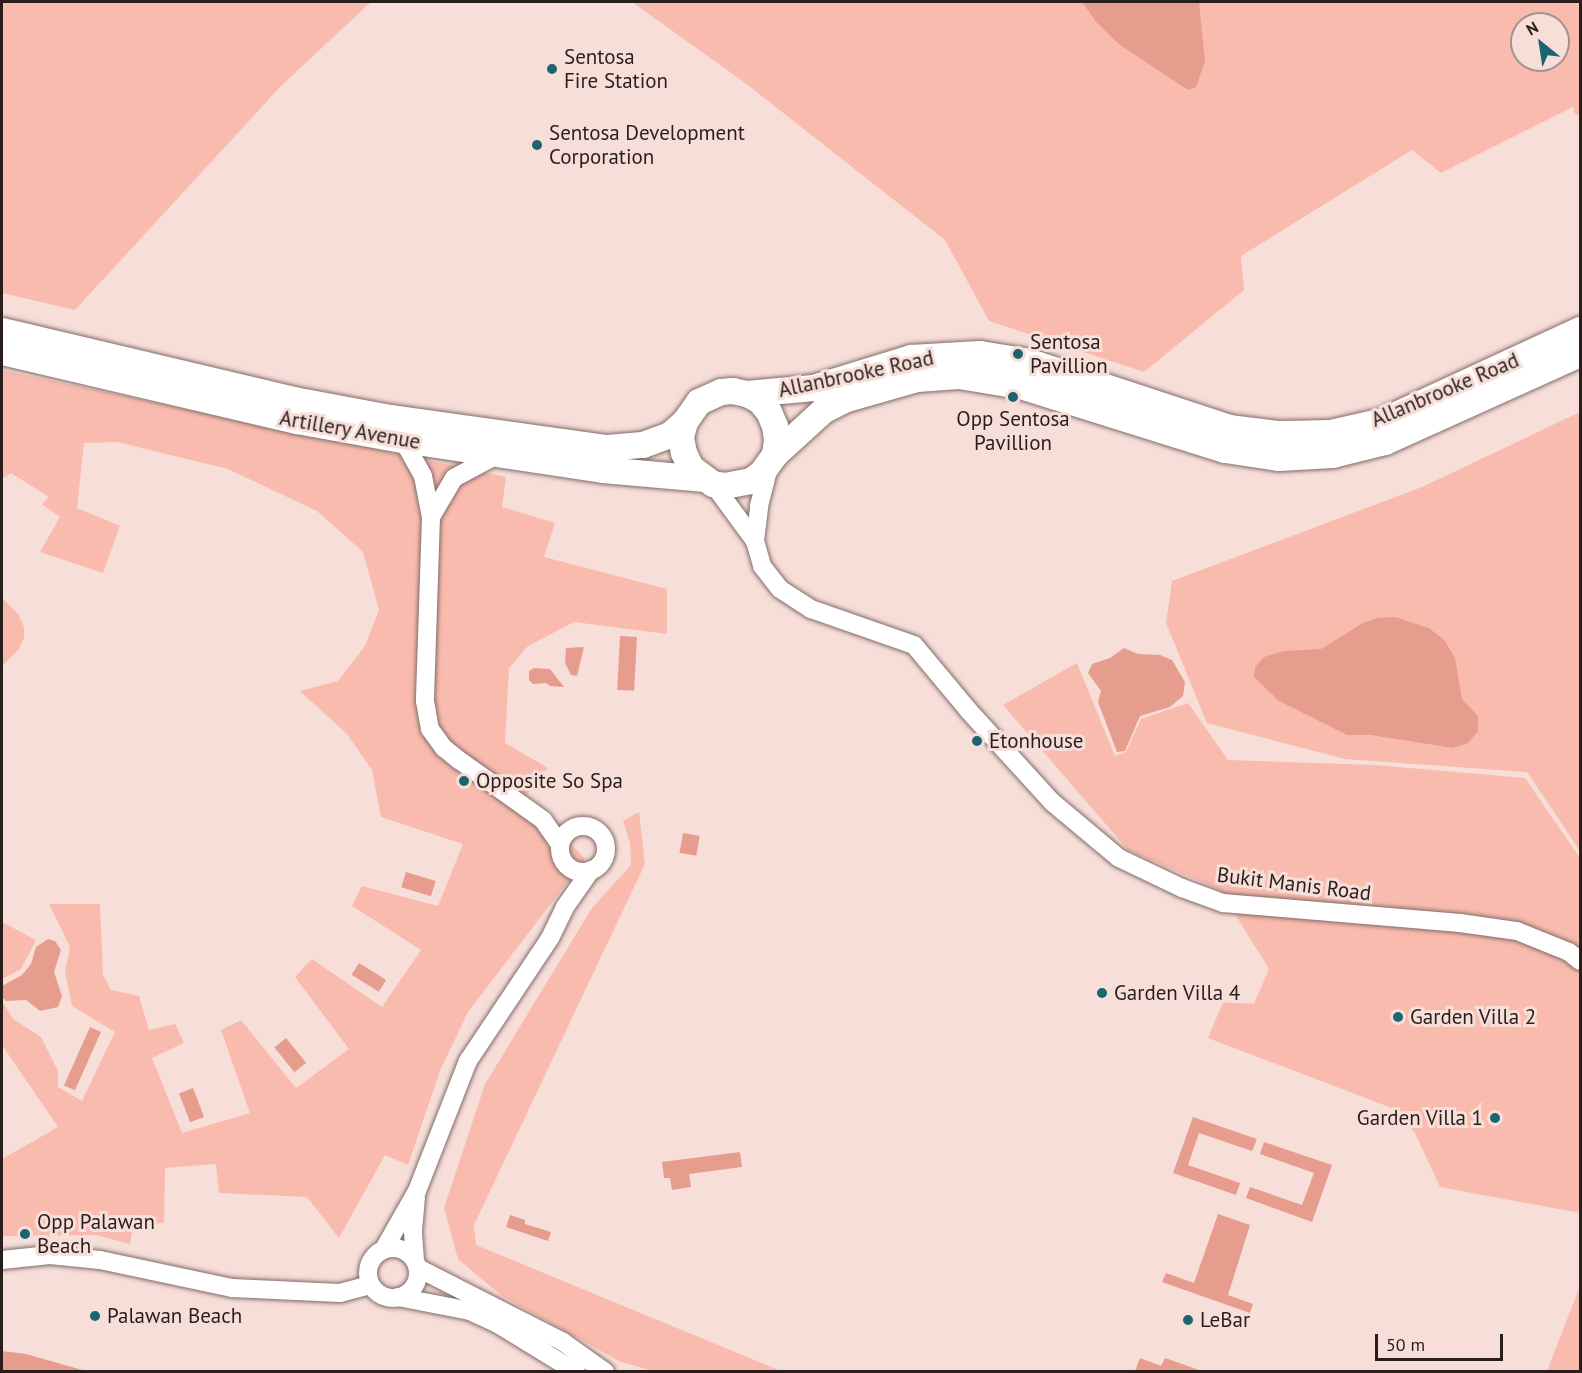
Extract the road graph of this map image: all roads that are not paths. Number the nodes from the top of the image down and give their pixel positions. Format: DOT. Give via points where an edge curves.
graph roads {
  1 [pos="1581,330"];
  2 [pos="2,331"];
  3 [pos="2,352"];
  4 [pos="1581,354"];
  5 [pos="747,394"];
  6 [pos="685,422"];
  7 [pos="403,440"];
  8 [pos="499,454"];
  9 [pos="772,459"];
  10 [pos="708,481"];
  11 [pos="431,517"];
  12 [pos="755,541"];
  13 [pos="543,819"];
  14 [pos="574,828"];
  15 [pos="561,844"];
  16 [pos="566,864"];
  17 [pos="591,870"];
  18 [pos="565,907"];
  19 [pos="1581,962"];
  20 [pos="417,1191"];
  21 [pos="384,1249"];
  22 [pos="2,1260"];
  23 [pos="416,1265"];
  24 [pos="370,1285"];
  25 [pos="398,1298"];
  26 [pos="574,1350"];
  27 [pos="576,1371"];
  28 [pos="584,1371"];
  29 [pos="605,1371"];
  1 -- 5 [label="street, Allanbrooke Road" via="1383,421 1331,433 1278,434 1229,428 1030,362 980,354 911,358 814,388"];
  2 -- 6 [label="street, Artillery Avenue" via="294,400 390,418 608,448 653,442 670,435"];
  3 -- 7 [label="street, Artillery Avenue" via="297,421"];
  4 -- 9 [label="street, Allanbrooke Road" via="1384,442 1333,455 1279,458 1225,450 1021,386 958,376 917,380 847,399 823,411"];
  5 -- 6 [label="street, Artillery Avenue" via="733,391 709,395 690,411"];
  5 -- 9 [label="street" via="769,412 776,433"];
  6 -- 10 [label="street" via="681,438 684,453 691,468"];
  7 -- 8 [label="street, Artillery Avenue"];
  7 -- 11 [label="street" via="423,476"];
  8 -- 10 [label="street, Artillery Avenue"];
  8 -- 11 [label="street" via="454,478"];
  9 -- 10 [label="street, Artillery Avenue" via="751,481 732,486"];
  9 -- 12 [label="street" via="759,506"];
  10 -- 12 [label="street"];
  11 -- 13 [label="street" via="425,701 430,729 459,760"];
  12 -- 19 [label="street, Bukit Manis Road" via="762,566 780,589 811,609 914,645 1052,802 1119,858 1223,903 1517,931 1569,952"];
  13 -- 14 [label="street"];
  13 -- 15 [label="street"];
  14 -- 15 [label="street"];
  14 -- 17 [label="street" via="588,827 604,840 605,855"];
  15 -- 16 [label="street"];
  16 -- 17 [label="street" via="578,871"];
  16 -- 18 [label="street"];
  17 -- 18 [label="street"];
  18 -- 20 [label="street" via="550,938 468,1061"];
  20 -- 21 [label="street"];
  20 -- 23 [label="street" via="413,1232"];
  21 -- 23 [label="street" via="405,1251"];
  21 -- 24 [label="street" via="368,1268"];
  22 -- 24 [label="street" via="50,1255 100,1260 232,1288 340,1293"];
  23 -- 25 [label="street" via="416,1283"];
  23 -- 26 [label="street"];
  24 -- 25 [label="street" via="382,1296"];
  25 -- 27 [label="street" via="470,1311"];
  26 -- 28 [label="street"];
  26 -- 29 [label="street"];
}
